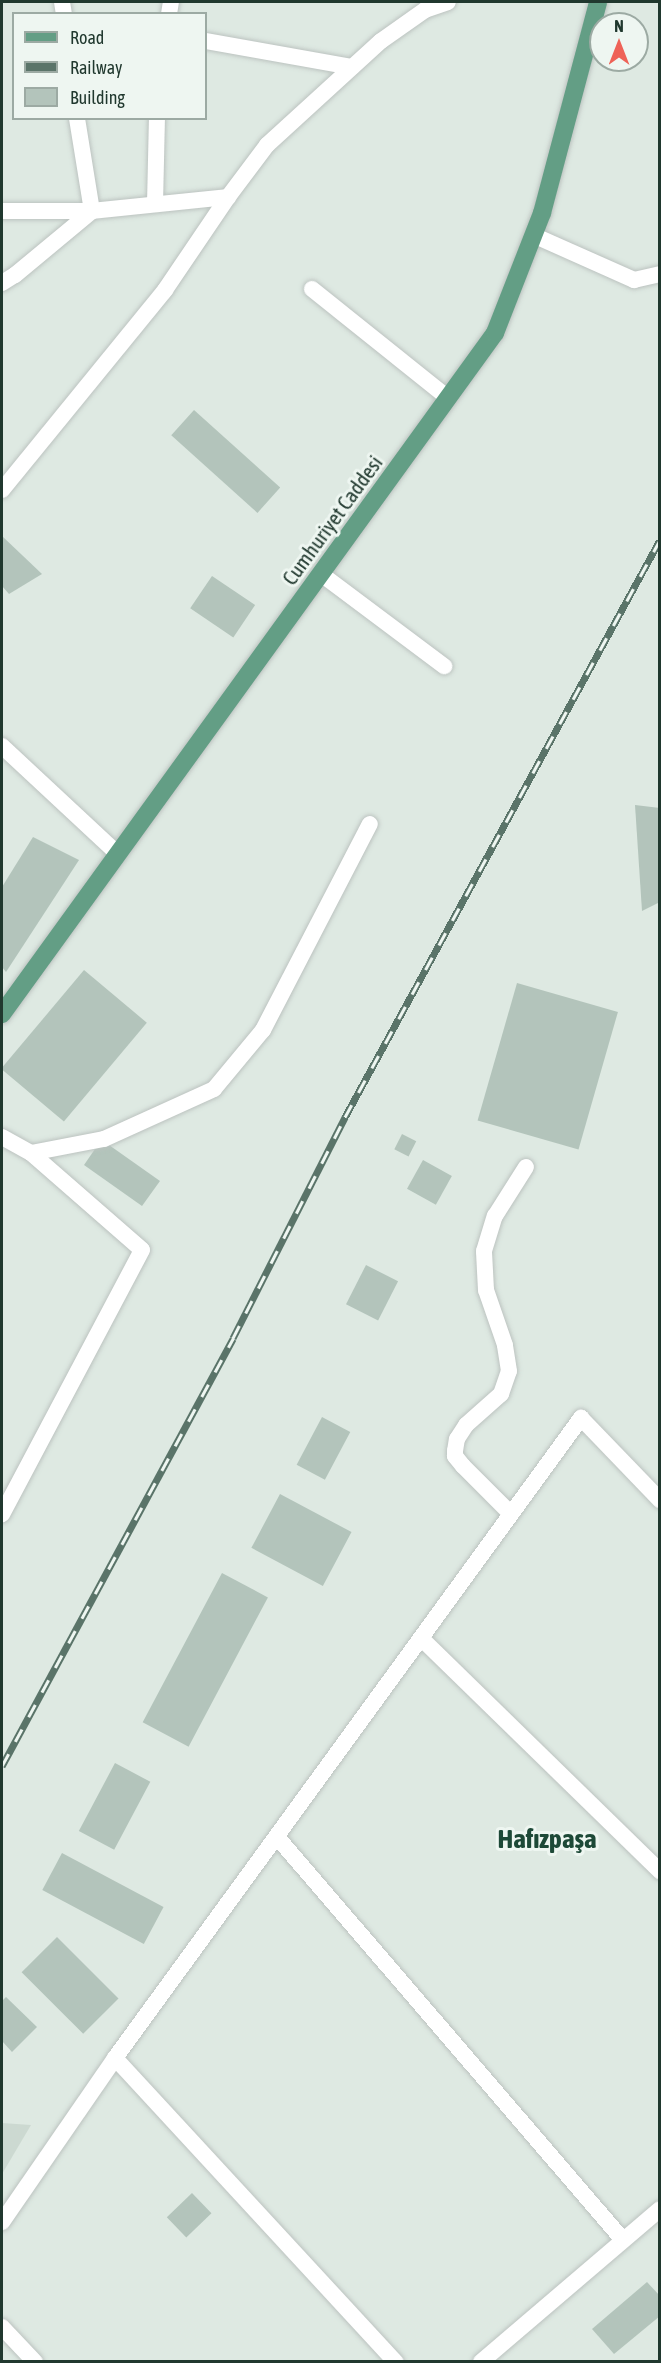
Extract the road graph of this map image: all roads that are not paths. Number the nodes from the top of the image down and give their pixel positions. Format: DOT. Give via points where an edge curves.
graph roads {
  1 [pos="448,2"];
  2 [pos="598,2"];
  3 [pos="207,41"];
  4 [pos="352,67"];
  5 [pos="77,120"];
  6 [pos="157,120"];
  7 [pos="228,197"];
  8 [pos="155,204"];
  9 [pos="92,211"];
  10 [pos="2,212"];
  11 [pos="533,235"];
  12 [pos="660,274"];
  13 [pos="2,283"];
  14 [pos="312,289"];
  15 [pos="448,398"];
  16 [pos="2,490"];
  17 [pos="321,574"];
  18 [pos="444,666"];
  19 [pos="2,746"];
  20 [pos="370,824"];
  21 [pos="118,854"];
  22 [pos="2,1014"];
  23 [pos="2,1137"];
  24 [pos="31,1153"];
  25 [pos="526,1167"];
  26 [pos="660,1500"];
  27 [pos="2,1514"];
  28 [pos="511,1514"];
  29 [pos="421,1638"];
  30 [pos="277,1837"];
  31 [pos="660,1871"];
  32 [pos="115,2058"];
  33 [pos="660,2209"];
  34 [pos="2,2222"];
  35 [pos="623,2240"];
  36 [pos="2,2327"];
  37 [pos="35,2361"];
  38 [pos="396,2361"];
  39 [pos="481,2361"];
  1 -- 4 [label="street" via="425,10"];
  2 -- 11 [label="main road, Cumhuriyet Caddesi"];
  3 -- 4 [label="street"];
  4 -- 7 [label="street" via="267,145"];
  5 -- 9 [label="street"];
  6 -- 8 [label="street"];
  7 -- 8 [label="street"];
  7 -- 16 [label="street" via="165,290"];
  8 -- 9 [label="street"];
  9 -- 10 [label="street"];
  9 -- 13 [label="street"];
  11 -- 12 [label="street" via="634,280"];
  11 -- 15 [label="main road, Cumhuriyet Caddesi" via="495,333"];
  14 -- 15 [label="street"];
  15 -- 17 [label="main road, Cumhuriyet Caddesi"];
  17 -- 18 [label="street"];
  17 -- 21 [label="main road, Cumhuriyet Caddesi"];
  19 -- 21 [label="street"];
  20 -- 24 [label="street" via="263,1030 214,1089 104,1139"];
  21 -- 22 [label="main road, Cumhuriyet Caddesi"];
  23 -- 24 [label="street"];
  24 -- 27 [label="street" via="142,1250"];
  25 -- 28 [label="street" via="495,1216 484,1251 486,1290 505,1345 509,1371 501,1394 466,1425 455,1451 463,1466"];
  26 -- 28 [label="street" via="581,1418"];
  28 -- 29 [label="street"];
  29 -- 30 [label="street"];
  29 -- 31 [label="street"];
  30 -- 32 [label="street"];
  30 -- 35 [label="street"];
  32 -- 34 [label="street"];
  32 -- 38 [label="street"];
  33 -- 35 [label="street"];
  35 -- 39 [label="street"];
  36 -- 37 [label="street"];
}
